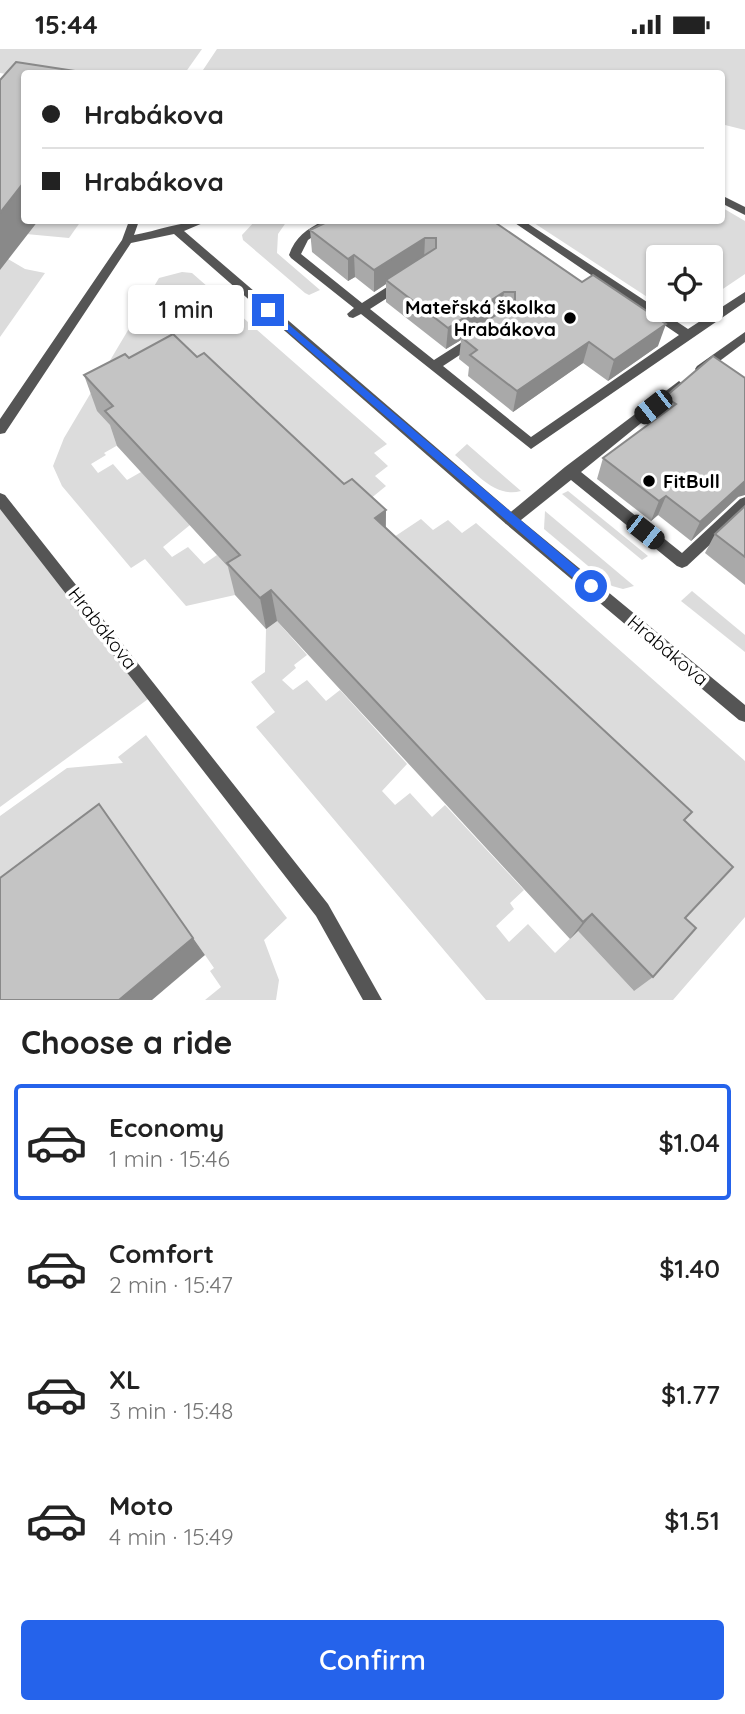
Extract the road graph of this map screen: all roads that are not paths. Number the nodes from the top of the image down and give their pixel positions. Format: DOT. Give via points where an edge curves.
graph roads {
  1 [pos="725,200"];
  2 [pos="745,212"];
  3 [pos="133,224"];
  4 [pos="191,224"];
  5 [pos="325,224"];
  6 [pos="522,224"];
  7 [pos="176,230"];
  8 [pos="127,240"];
  9 [pos="418,272"];
  10 [pos="745,296"];
  11 [pos="358,311"];
  12 [pos="486,333"];
  13 [pos="688,335"];
  14 [pos="745,336"];
  15 [pos="434,366"];
  16 [pos="0,429"];
  17 [pos="570,471"];
  18 [pos="0,499"];
  19 [pos="745,503"];
  20 [pos="511,520"];
  21 [pos="745,715"];
  22 [pos="373,1000"];
  1 -- 2 [label="street"];
  3 -- 8 [label="street"];
  4 -- 7 [label="street"];
  5 -- 11 [label="street" via="306,234 295,255"];
  6 -- 13 [label="street"];
  7 -- 8 [label="street"];
  7 -- 20 [label="street, Hrabákova"];
  8 -- 16 [label="street"];
  9 -- 11 [label="street"];
  10 -- 13 [label="street"];
  11 -- 15 [label="street"];
  12 -- 15 [label="street"];
  13 -- 15 [label="street" via="531,444"];
  14 -- 17 [label="street"];
  17 -- 19 [label="street" via="682,562"];
  17 -- 20 [label="street"];
  18 -- 22 [label="street, Hrabákova" via="322,910"];
  20 -- 21 [label="street, Hrabákova"];
}
